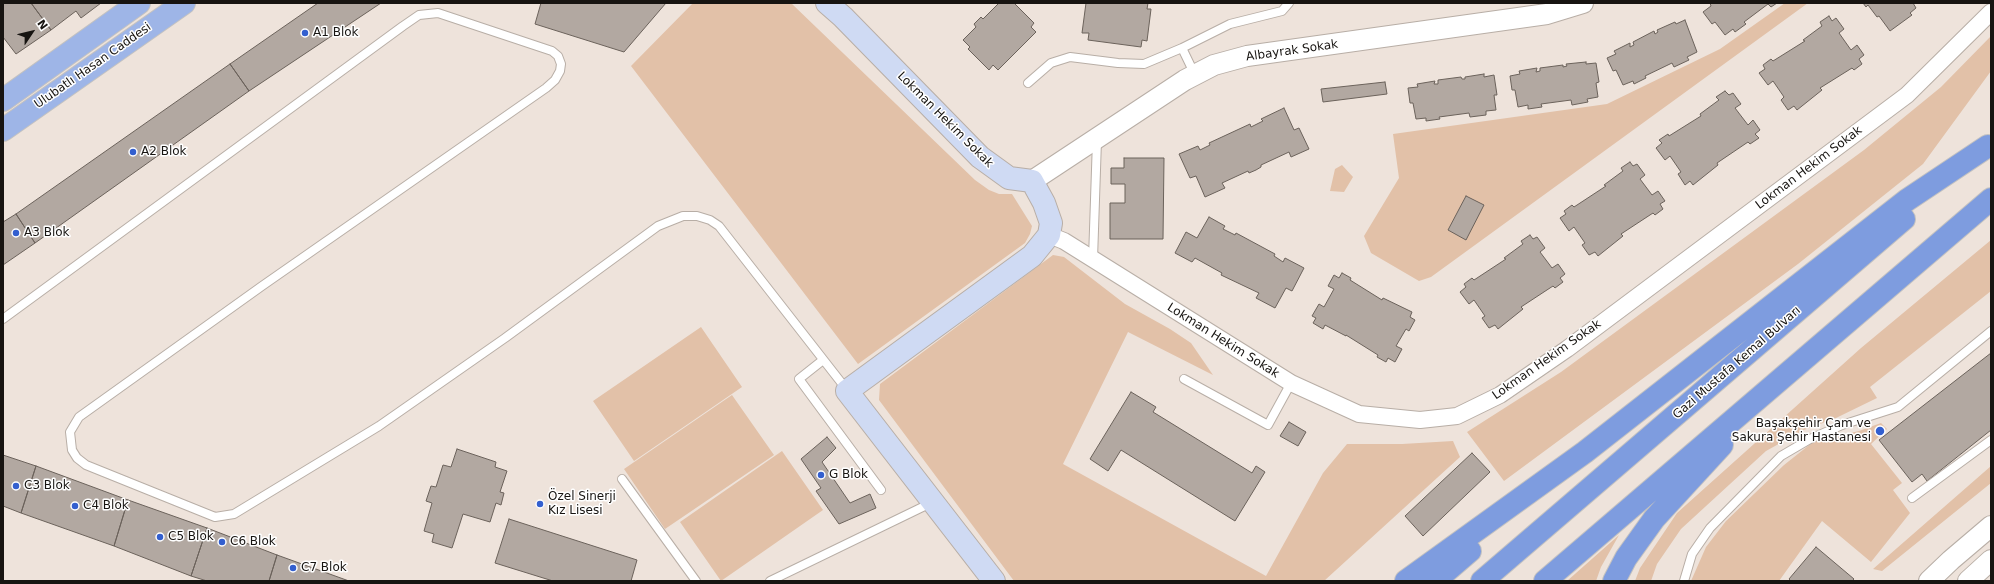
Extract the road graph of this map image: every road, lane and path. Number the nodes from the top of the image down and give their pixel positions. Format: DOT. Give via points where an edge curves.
graph roads {
  1 [pos="139,3"];
  2 [pos="184,3"];
  3 [pos="827,3"];
  4 [pos="1289,3"];
  5 [pos="1583,3"];
  6 [pos="841,10"];
  7 [pos="1991,12"];
  8 [pos="1182,48"];
  9 [pos="1195,75"];
  10 [pos="1028,84"];
  11 [pos="3,100"];
  12 [pos="3,130"];
  13 [pos="1097,139"];
  14 [pos="1990,145"];
  15 [pos="1032,181"];
  16 [pos="1991,199"];
  17 [pos="1049,235"];
  18 [pos="1093,259"];
  19 [pos="3,319"];
  20 [pos="1991,331"];
  21 [pos="823,360"];
  22 [pos="1792,370"];
  23 [pos="1184,379"];
  24 [pos="1290,383"];
  25 [pos="847,391"];
  26 [pos="1991,440"];
  27 [pos="1585,452"];
  28 [pos="622,479"];
  29 [pos="881,490"];
  30 [pos="1912,498"];
  31 [pos="934,502"];
  32 [pos="1991,526"];
  33 [pos="1991,560"];
  34 [pos="696,581"];
  35 [pos="770,581"];
  36 [pos="994,581"];
  37 [pos="1406,581"];
  38 [pos="1435,581"];
  39 [pos="1482,581"];
  40 [pos="1545,581"];
  41 [pos="1614,581"];
  42 [pos="1684,581"];
  43 [pos="1929,581"];
  44 [pos="1968,581"];
  1 -- 11 [label="main road, Ulubatlı Hasan Caddesi"];
  2 -- 12 [label="main road, Ulubatlı Hasan Caddesi"];
  3 -- 6 [label="main road, Lokman Hekim Sokak"];
  4 -- 8 [label="lane" via="1282,11 1230,24"];
  5 -- 9 [label="street, Albayrak Sokak" via="1547,14 1247,56 1214,64"];
  6 -- 15 [label="main road, Lokman Hekim Sokak" via="980,157 1009,178"];
  7 -- 24 [label="street, Lokman Hekim Sokak" via="1907,95 1567,349 1500,395 1457,416 1420,420 1359,414"];
  8 -- 9 [label="lane"];
  8 -- 10 [label="lane" via="1144,64 1070,57 1059,59"];
  9 -- 13 [label="street, Albayrak Sokak"];
  13 -- 15 [label="street, Albayrak Sokak"];
  13 -- 18 [label="lane"];
  14 -- 27 [label="highway" via="1907,200"];
  14 -- 39 [label="highway, Gazi Mustafa Kemal Bulvarı"];
  15 -- 17 [label="main road" via="1044,203 1050,223"];
  16 -- 22 [label="highway"];
  17 -- 18 [label="street, Lokman Hekim Sokak"];
  17 -- 25 [label="main road" via="1032,256"];
  18 -- 24 [label="street, Lokman Hekim Sokak"];
  19 -- 21 [label="lane" via="403,26 419,15 438,13 552,51 558,56 560,71 546,88 79,417 70,432 72,450 77,458 86,465 215,517 234,514 379,426 658,226 683,216 703,218 719,226"];
  20 -- 42 [label="lane" via="1898,407 1829,430 1781,456 1710,528 1692,554"];
  21 -- 25 [label="lane"];
  21 -- 29 [label="lane" via="799,379"];
  22 -- 40 [label="highway"];
  22 -- 41 [label="highway" via="1654,519 1626,558"];
  23 -- 24 [label="lane" via="1268,425"];
  25 -- 31 [label="main road"];
  26 -- 30 [label="lane"];
  27 -- 37 [label="highway"];
  27 -- 38 [label="highway"];
  28 -- 34 [label="lane"];
  31 -- 35 [label="lane"];
  31 -- 36 [label="main road"];
  32 -- 43 [label="street"];
  33 -- 44 [label="street"];
}
